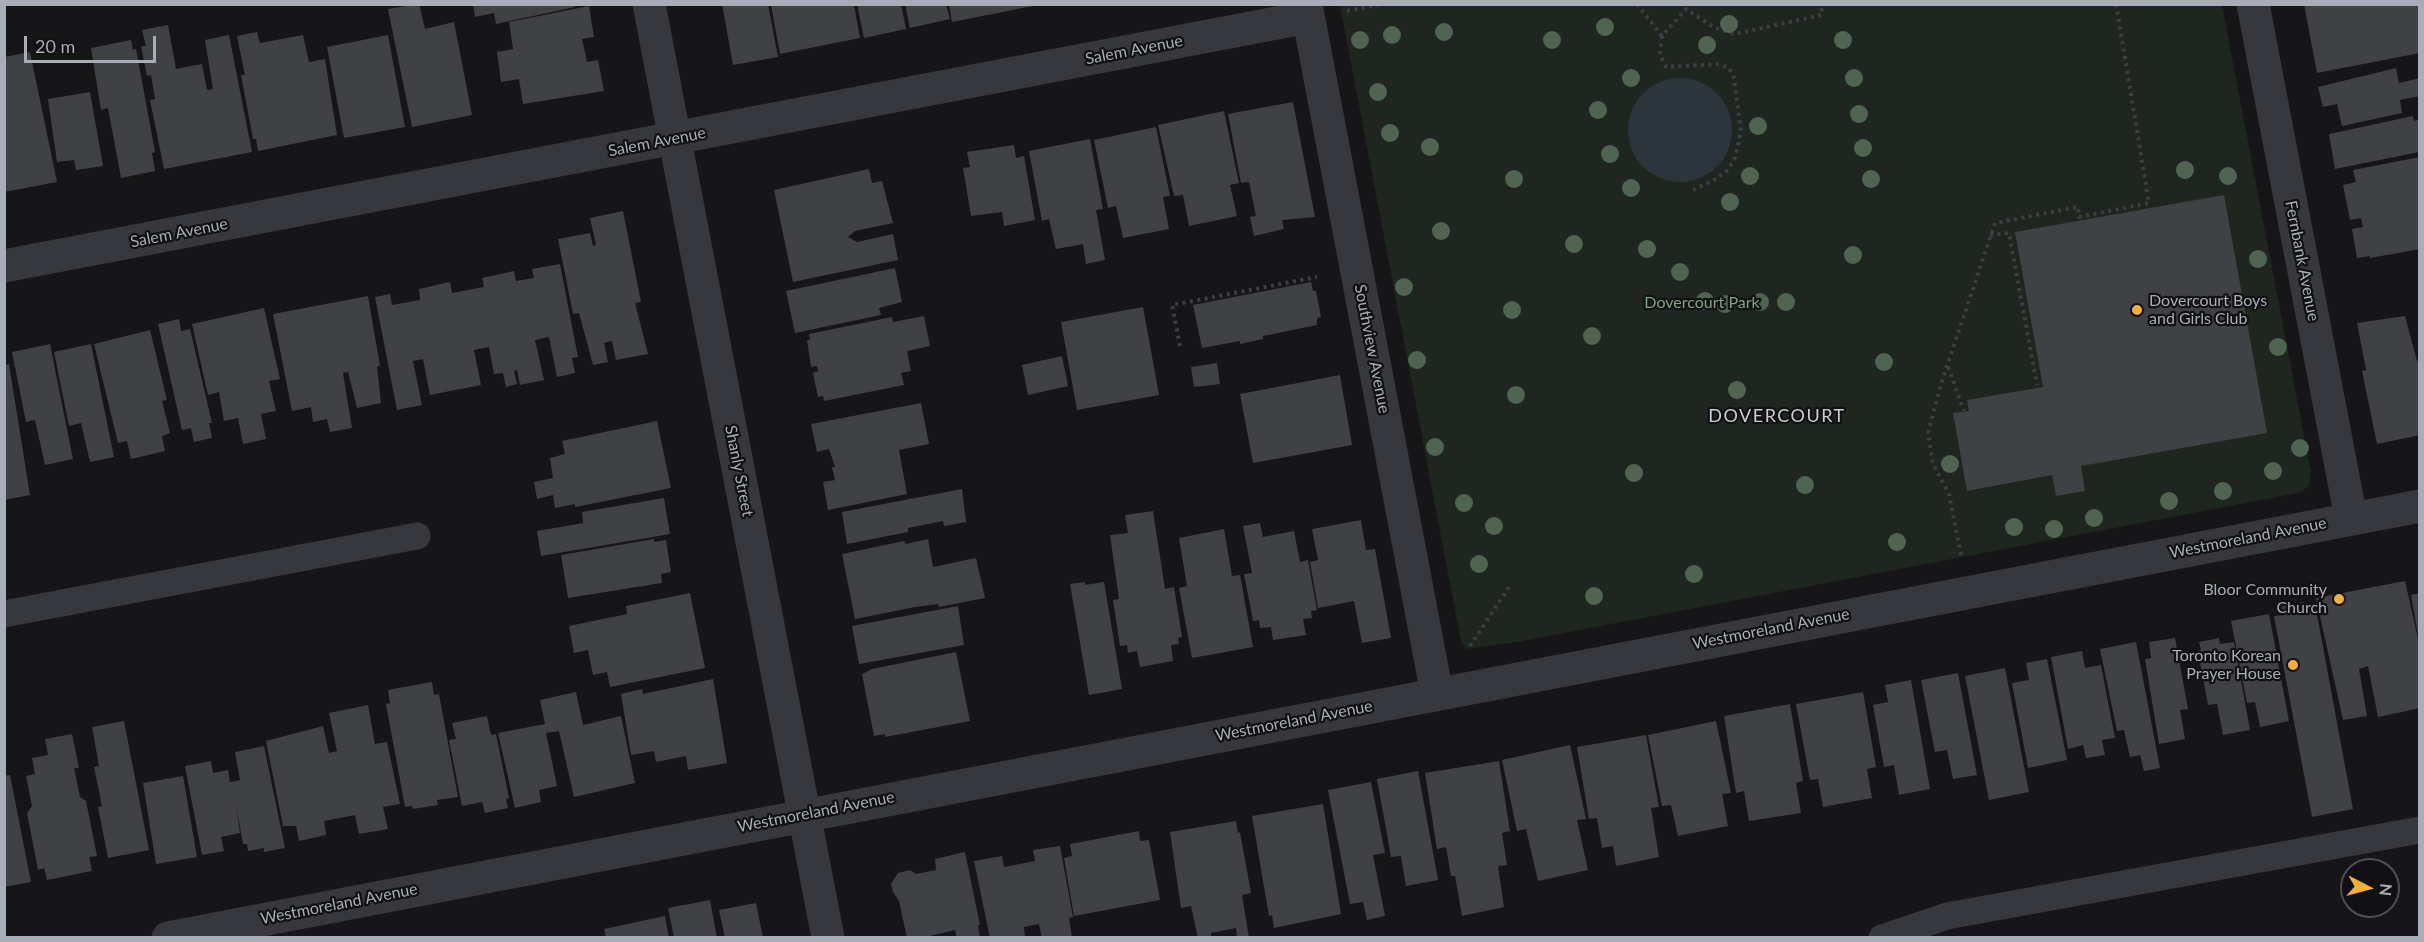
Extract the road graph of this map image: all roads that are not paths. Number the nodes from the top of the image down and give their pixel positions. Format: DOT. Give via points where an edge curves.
graph roads {
  1 [pos="649,4"];
  2 [pos="2253,4"];
  3 [pos="1317,11"];
  4 [pos="675,138"];
  5 [pos="4,266"];
  6 [pos="2420,506"];
  7 [pos="2350,518"];
  8 [pos="417,536"];
  9 [pos="4,614"];
  10 [pos="1437,694"];
  11 [pos="804,814"];
  12 [pos="2420,830"];
  13 [pos="170,937"];
  14 [pos="828,938"];
  15 [pos="1882,938"];
  1 -- 4 [label="street, Shanly Street"];
  2 -- 7 [label="street, Fernbank Avenue"];
  3 -- 4 [label="street, Salem Avenue"];
  3 -- 10 [label="street, Southview Avenue"];
  4 -- 5 [label="street, Salem Avenue"];
  4 -- 11 [label="street, Shanly Street"];
  6 -- 7 [label="street, Westmoreland Avenue"];
  7 -- 10 [label="street, Westmoreland Avenue"];
  8 -- 9 [label="lane"];
  10 -- 11 [label="street, Westmoreland Avenue"];
  11 -- 13 [label="street, Westmoreland Avenue"];
  11 -- 14 [label="street, Shanly Street"];
  12 -- 15 [label="lane" via="1947,916"];
}
